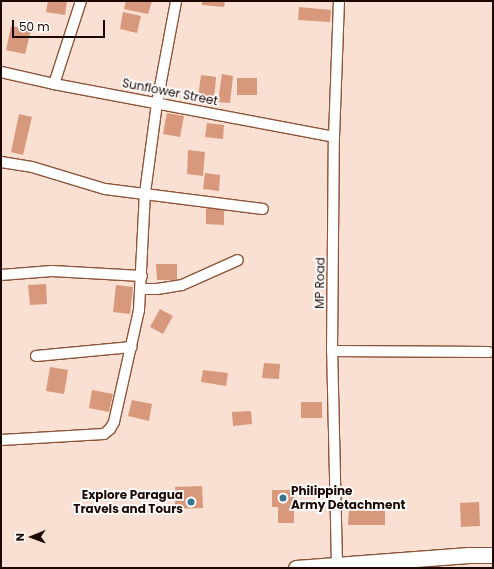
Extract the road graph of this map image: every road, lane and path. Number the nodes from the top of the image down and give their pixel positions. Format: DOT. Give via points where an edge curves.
graph roads {
  1 [pos="81,1"];
  2 [pos="176,1"];
  3 [pos="339,1"];
  4 [pos="1,72"];
  5 [pos="54,84"];
  6 [pos="157,103"];
  7 [pos="334,137"];
  8 [pos="1,162"];
  9 [pos="145,193"];
  10 [pos="264,209"];
  11 [pos="238,260"];
  12 [pos="1,275"];
  13 [pos="142,276"];
  14 [pos="141,289"];
  15 [pos="132,347"];
  16 [pos="332,351"];
  17 [pos="489,352"];
  18 [pos="36,356"];
  19 [pos="1,440"];
  20 [pos="493,555"];
  21 [pos="337,565"];
  22 [pos="296,568"];
  1 -- 5 [label="street"];
  2 -- 6 [label="street"];
  3 -- 7 [label="street, MP Road"];
  4 -- 5 [label="street, Sunflower Street"];
  5 -- 6 [label="street, Sunflower Street"];
  6 -- 7 [label="street, Sunflower Street"];
  6 -- 9 [label="street"];
  7 -- 16 [label="street, MP Road"];
  8 -- 9 [label="street" via="32,167 105,189"];
  9 -- 10 [label="street"];
  9 -- 13 [label="street"];
  11 -- 14 [label="street" via="182,285"];
  12 -- 13 [label="street" via="52,271"];
  13 -- 14 [label="street"];
  14 -- 15 [label="street"];
  15 -- 18 [label="street"];
  15 -- 19 [label="street" via="114,422 107,432"];
  16 -- 17 [label="street"];
  16 -- 21 [label="street, MP Road"];
  20 -- 21 [label="main road"];
  21 -- 22 [label="main road"];
}
